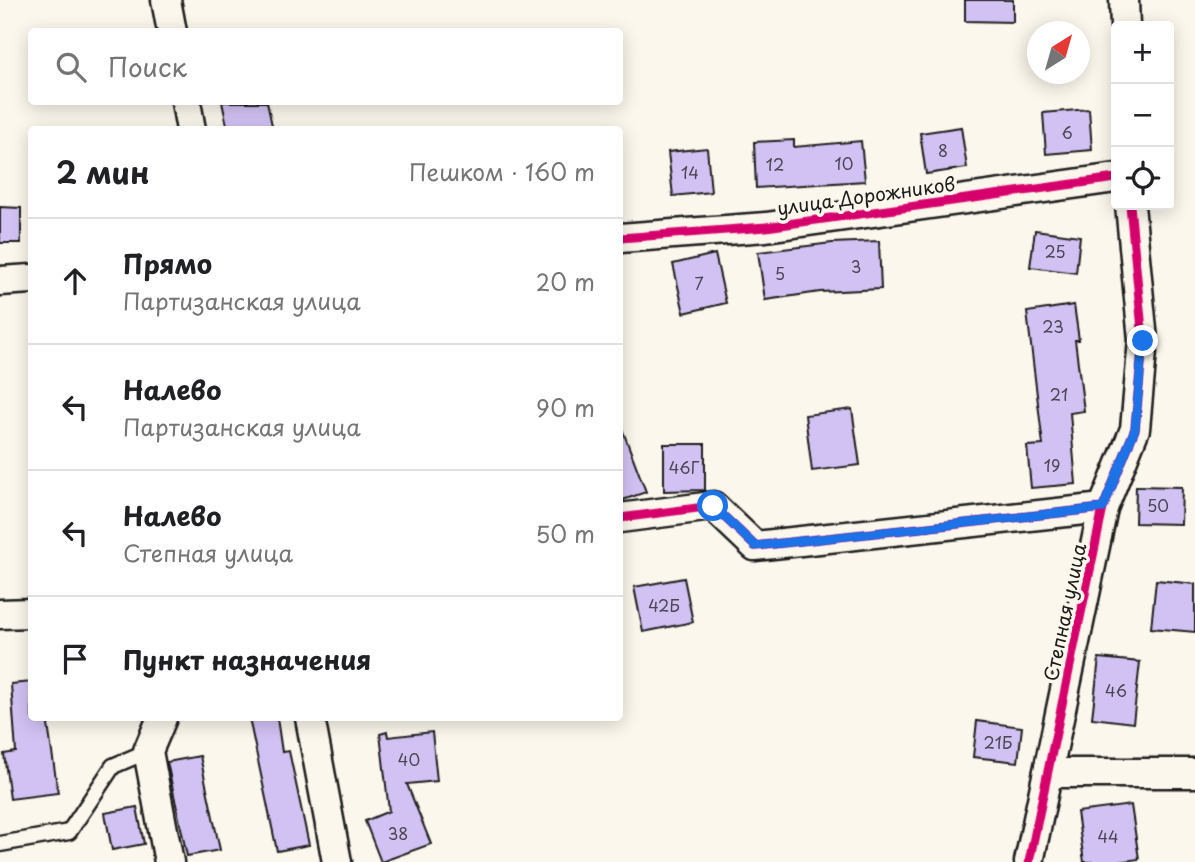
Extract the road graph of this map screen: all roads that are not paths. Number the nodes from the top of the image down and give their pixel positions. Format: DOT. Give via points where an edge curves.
graph roads {
  1 [pos="166,0"];
  2 [pos="1124,0"];
  3 [pos="1125,21"];
  4 [pos="171,28"];
  5 [pos="187,105"];
  6 [pos="190,126"];
  7 [pos="1111,179"];
  8 [pos="1130,210"];
  9 [pos="623,238"];
  10 [pos="28,279"];
  11 [pos="0,281"];
  12 [pos="1103,508"];
  13 [pos="623,518"];
  14 [pos="28,613"];
  15 [pos="0,614"];
  16 [pos="161,721"];
  17 [pos="311,721"];
  18 [pos="148,751"];
  19 [pos="1195,773"];
  20 [pos="1048,774"];
  21 [pos="0,844"];
  22 [pos="169,862"];
  23 [pos="337,862"];
  24 [pos="1029,862"];
  1 -- 4 [label="street"];
  2 -- 3 [label="street"];
  5 -- 6 [label="street"];
  7 -- 9 [label="street, улица Дорожников" via="766,227"];
  8 -- 12 [label="street, Степная улица" via="1143,341 1135,429"];
  10 -- 11 [label="street"];
  12 -- 13 [label="street" via="755,546 713,506"];
  12 -- 20 [label="street, Степная улица"];
  14 -- 15 [label="street"];
  16 -- 18 [label="street"];
  17 -- 23 [label="street"];
  18 -- 21 [label="lane" via="113,766 69,832"];
  18 -- 22 [label="street"];
  19 -- 20 [label="street"];
  20 -- 24 [label="street, Степная улица"];
}
